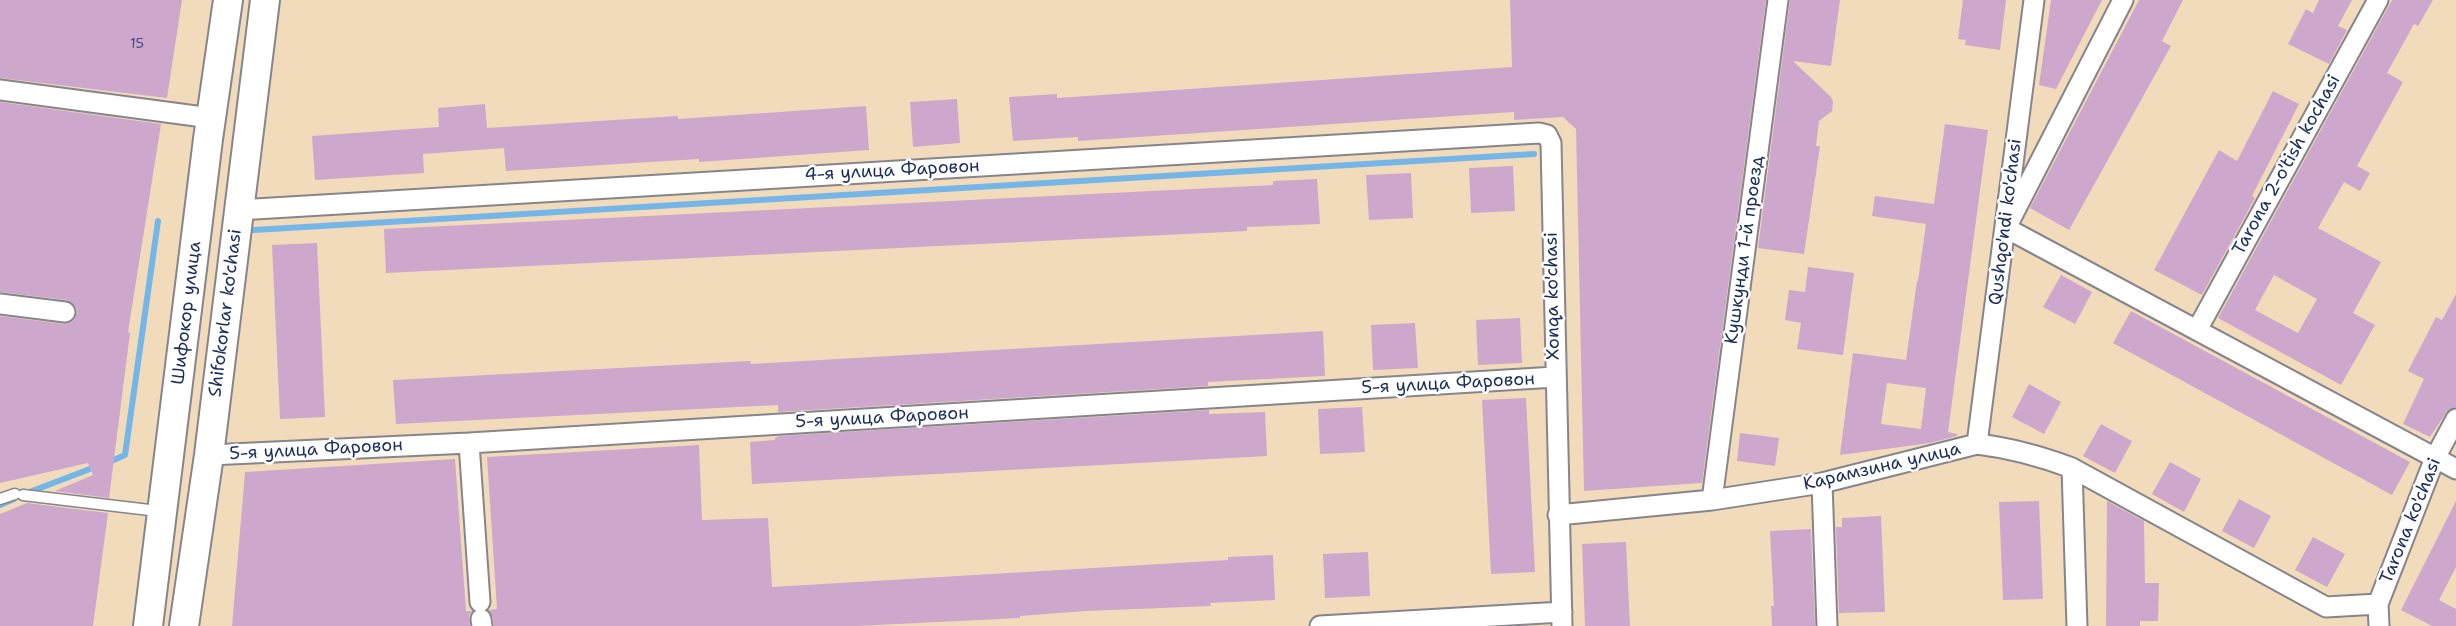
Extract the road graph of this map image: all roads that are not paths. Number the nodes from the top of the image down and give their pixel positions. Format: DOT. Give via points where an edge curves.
graph roads {
  1 [pos="228,0"];
  2 [pos="265,0"];
  3 [pos="1778,0"];
  4 [pos="2034,0"];
  5 [pos="2123,0"];
  6 [pos="2378,0"];
  7 [pos="0,90"];
  8 [pos="209,128"];
  9 [pos="1547,135"];
  10 [pos="246,145"];
  11 [pos="238,210"];
  12 [pos="2006,228"];
  13 [pos="0,304"];
  14 [pos="65,312"];
  15 [pos="2197,330"];
  16 [pos="1555,377"];
  17 [pos="2456,419"];
  18 [pos="469,443"];
  19 [pos="1977,444"];
  20 [pos="209,455"];
  21 [pos="2435,458"];
  22 [pos="2073,468"];
  23 [pos="2456,469"];
  24 [pos="1822,483"];
  25 [pos="0,499"];
  26 [pos="1712,500"];
  27 [pos="163,511"];
  28 [pos="1558,515"];
  29 [pos="2378,604"];
  30 [pos="481,616"];
  31 [pos="1562,619"];
  32 [pos="148,626"];
  33 [pos="184,626"];
  34 [pos="1321,626"];
  35 [pos="1827,626"];
  36 [pos="2077,626"];
  37 [pos="2379,626"];
  1 -- 8 [label="main road, Шифокор улица"];
  2 -- 10 [label="main road, Shifokorlar ko'chasi"];
  3 -- 26 [label="street, Кушкунди 1-й проезд"];
  4 -- 12 [label="street, Qushqo'ndi ko'chasi"];
  5 -- 12 [label="street"];
  6 -- 15 [label="street, Tarona 2-o'tish kochasi"];
  7 -- 8 [label="street"];
  8 -- 10 [label="main road"];
  8 -- 27 [label="main road, Шифокор улица"];
  9 -- 11 [label="street, 4-я улица Фаровон"];
  9 -- 16 [label="street, Xonqa ko'chasi" via="1551,143"];
  10 -- 11 [label="main road, Shifokorlar ko'chasi"];
  11 -- 20 [label="main road, Shifokorlar ko'chasi"];
  12 -- 15 [label="street"];
  12 -- 19 [label="street, Qushqo'ndi ko'chasi"];
  13 -- 14 [label="street"];
  15 -- 21 [label="street"];
  16 -- 18 [label="street, 5-я улица Фаровон"];
  16 -- 28 [label="street, Xonqa ko'chasi"];
  17 -- 21 [label="street, Tarona ko'chasi"];
  18 -- 20 [label="street, 5-я улица Фаровон"];
  18 -- 30 [label="street"];
  19 -- 22 [label="street, Карамзина улица" via="2028,452"];
  19 -- 24 [label="street, Карамзина улица"];
  20 -- 33 [label="main road, Shifokorlar ko'chasi"];
  21 -- 23 [label="street"];
  21 -- 29 [label="street, Tarona ko'chasi"];
  22 -- 29 [label="street, Карамзина улица" via="2326,607"];
  22 -- 36 [label="street"];
  24 -- 26 [label="street, Карамзина улица"];
  24 -- 35 [label="street"];
  25 -- 27 [label="lane" via="19,494"];
  26 -- 28 [label="street, Карамзина улица"];
  27 -- 32 [label="main road, Шифокор улица"];
  28 -- 31 [label="street, Xonqa ko'chasi"];
  29 -- 37 [label="street, Tarona ko'chasi"];
  31 -- 34 [label="street"];
}
